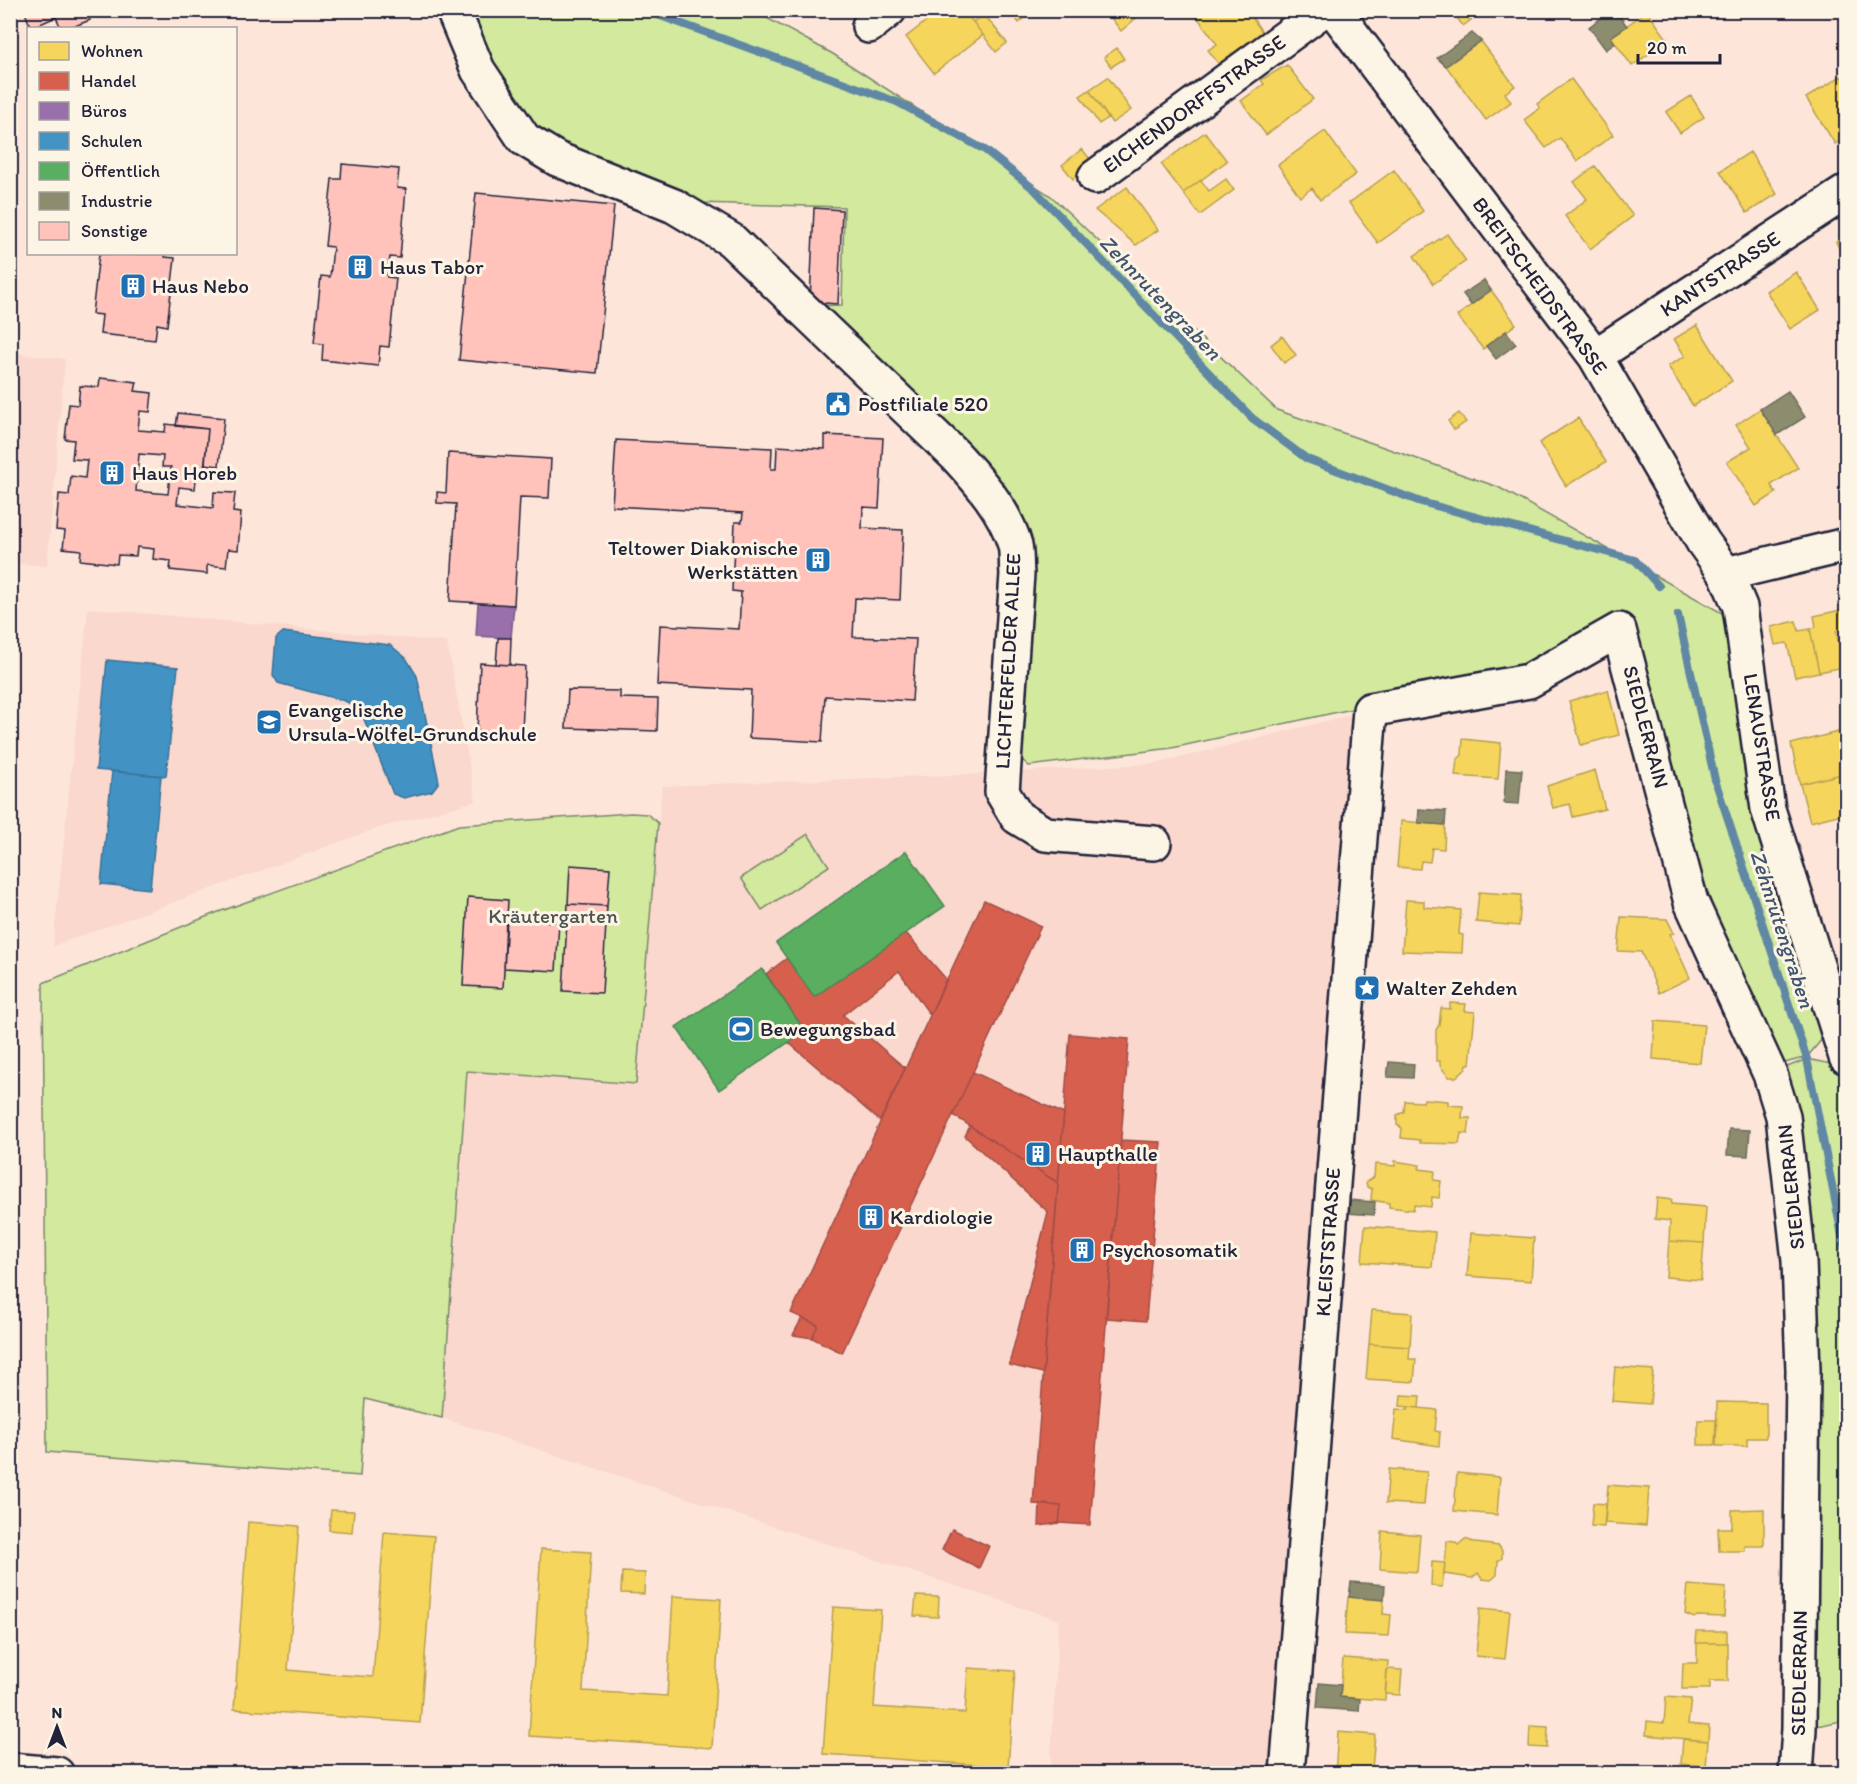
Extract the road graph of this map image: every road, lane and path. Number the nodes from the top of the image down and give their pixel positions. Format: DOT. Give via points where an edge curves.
graph roads {
  1 [pos="453,10"];
  2 [pos="1323,10"];
  3 [pos="1334,10"];
  4 [pos="1095,177"];
  5 [pos="1846,192"];
  6 [pos="1594,356"];
  7 [pos="1846,546"];
  8 [pos="1726,574"];
  9 [pos="1619,630"];
  10 [pos="1154,843"];
  11 [pos="1846,1057"];
  12 [pos="1287,1773"];
  13 [pos="1796,1773"];
  1 -- 10 [label="street, LICHTERFELDER ALLEE" via="478,70 524,139 557,159 674,206 730,240 979,481 1016,546 1002,792 1017,817 1045,834"];
  2 -- 4 [label="street, EICHENDORFFSTRASSE"];
  3 -- 6 [label="street, BREITSCHEIDSTRASSE"];
  5 -- 6 [label="street, KANTSTRASSE"];
  6 -- 8 [label="street, BREITSCHEIDSTRASSE" via="1703,542"];
  7 -- 8 [label="street"];
  8 -- 11 [label="street, LENAUSTRASSE" via="1740,607 1768,809"];
  9 -- 12 [label="street, KLEISTSTRASSE" via="1529,681 1370,710"];
  9 -- 13 [label="street, SIEDLERRAIN" via="1691,902 1770,1074 1784,1116 1799,1261 1803,1370"];
}
